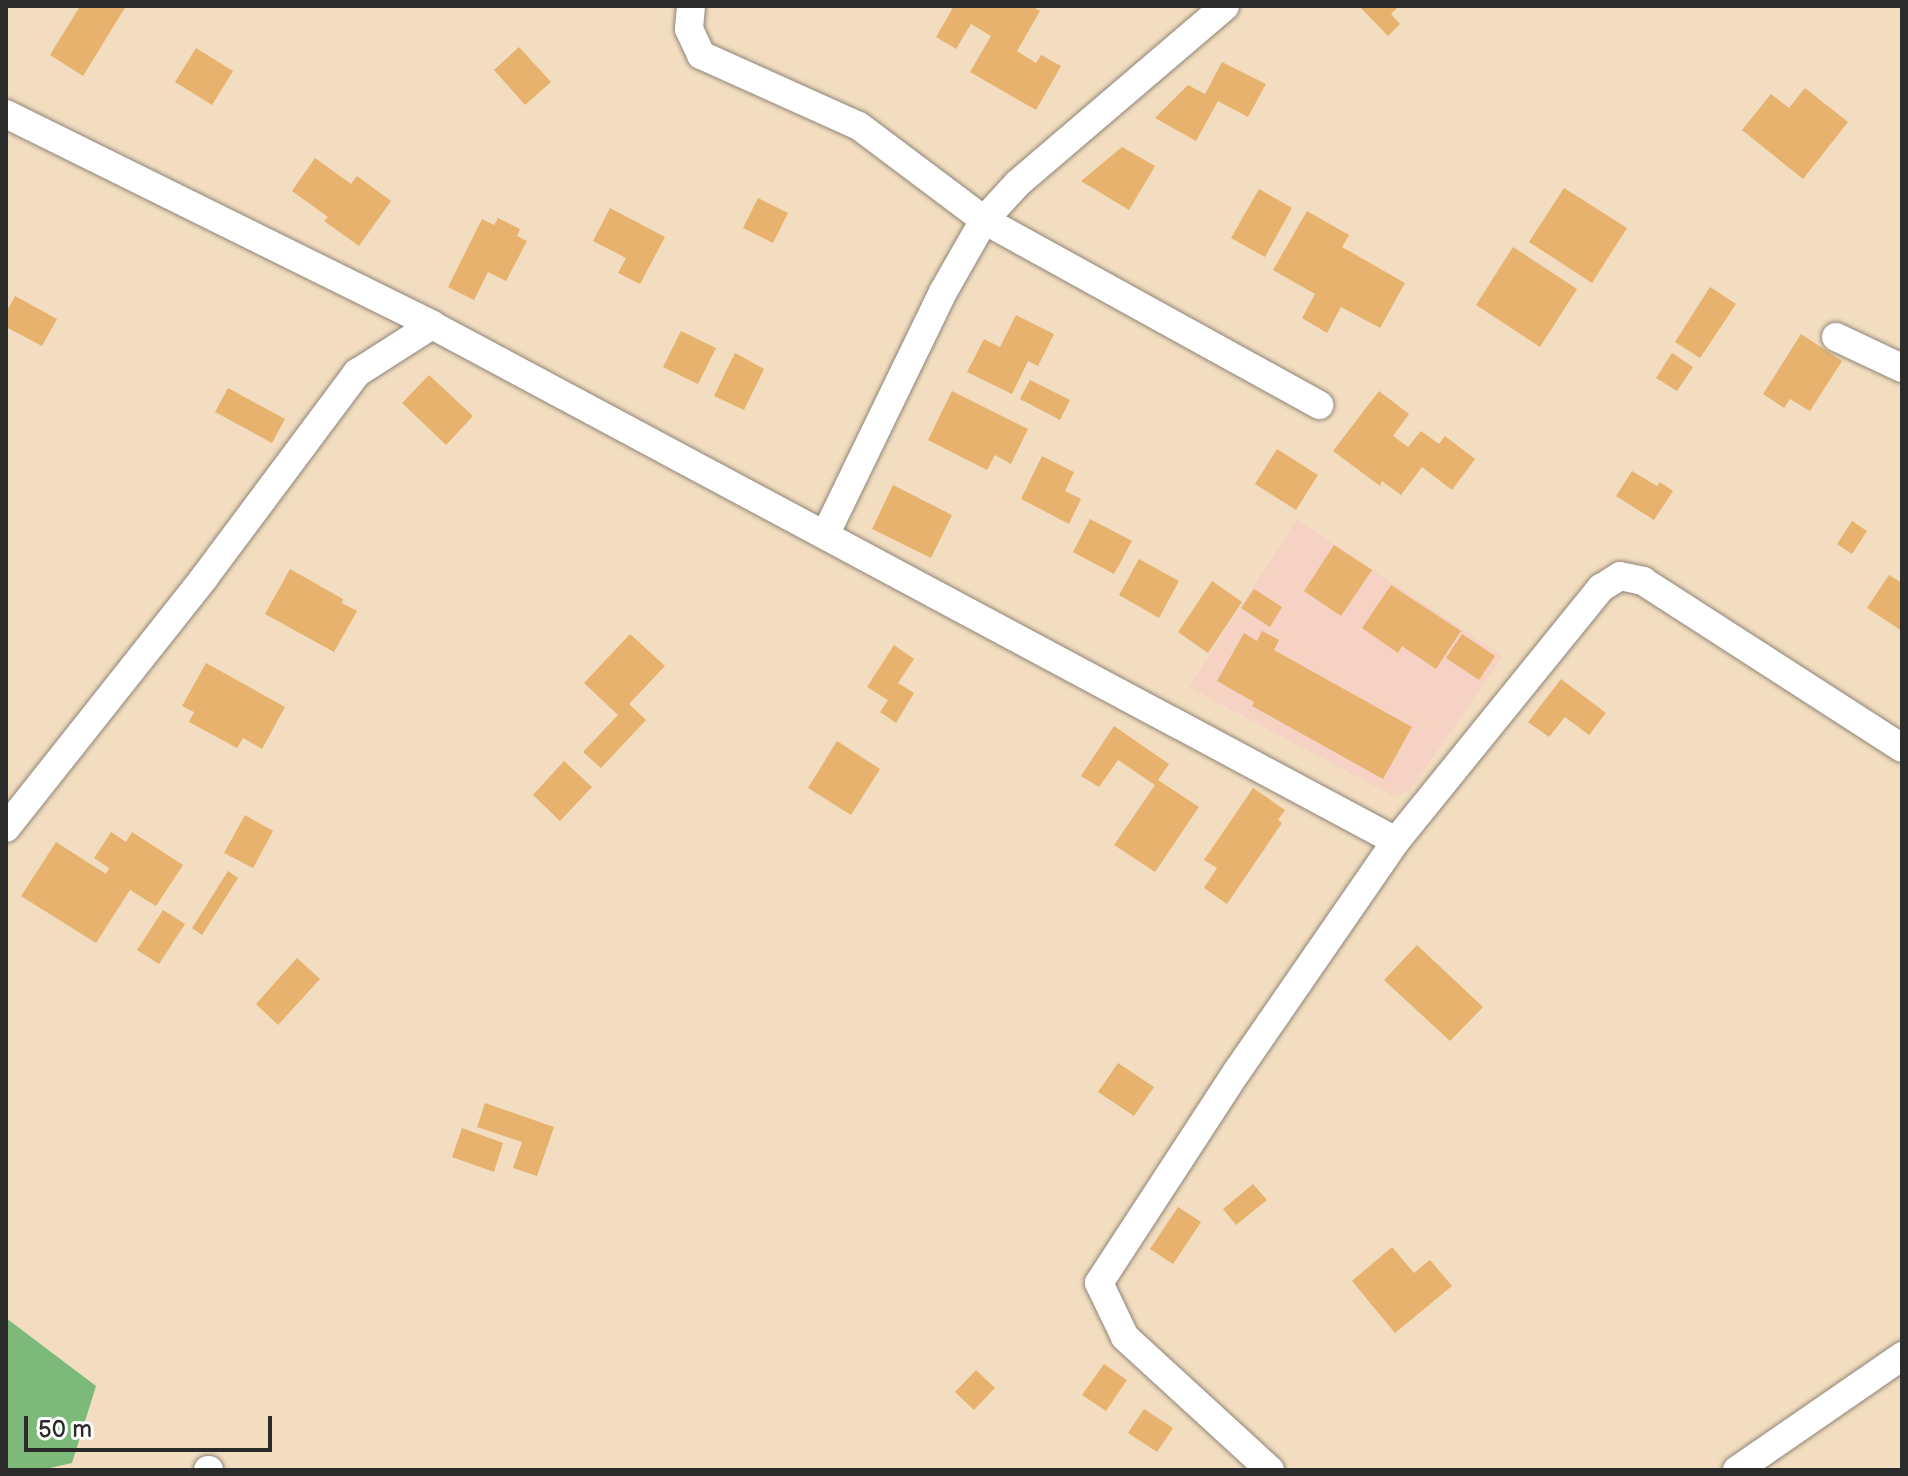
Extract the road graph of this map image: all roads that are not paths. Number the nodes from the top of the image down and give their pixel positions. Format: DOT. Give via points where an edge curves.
graph roads {
  1 [pos="691,6"];
  2 [pos="1225,6"];
  3 [pos="6,114"];
  4 [pos="984,220"];
  5 [pos="432,325"];
  6 [pos="1836,337"];
  7 [pos="1902,368"];
  8 [pos="1319,405"];
  9 [pos="826,533"];
  10 [pos="1902,748"];
  11 [pos="6,828"];
  12 [pos="1396,841"];
  13 [pos="1902,1356"];
  14 [pos="1270,1470"];
  15 [pos="1737,1470"];
  1 -- 4 [label="street" via="689,29 701,55 859,126"];
  2 -- 4 [label="street" via="1018,183"];
  3 -- 5 [label="street"];
  4 -- 8 [label="street"];
  4 -- 9 [label="street" via="943,292"];
  5 -- 9 [label="street"];
  5 -- 11 [label="street" via="357,373 204,578"];
  6 -- 7 [label="street"];
  9 -- 12 [label="street"];
  10 -- 12 [label="street" via="1643,581 1620,576 1601,588"];
  12 -- 14 [label="street" via="1099,1283 1125,1337"];
  13 -- 15 [label="street"];
}
